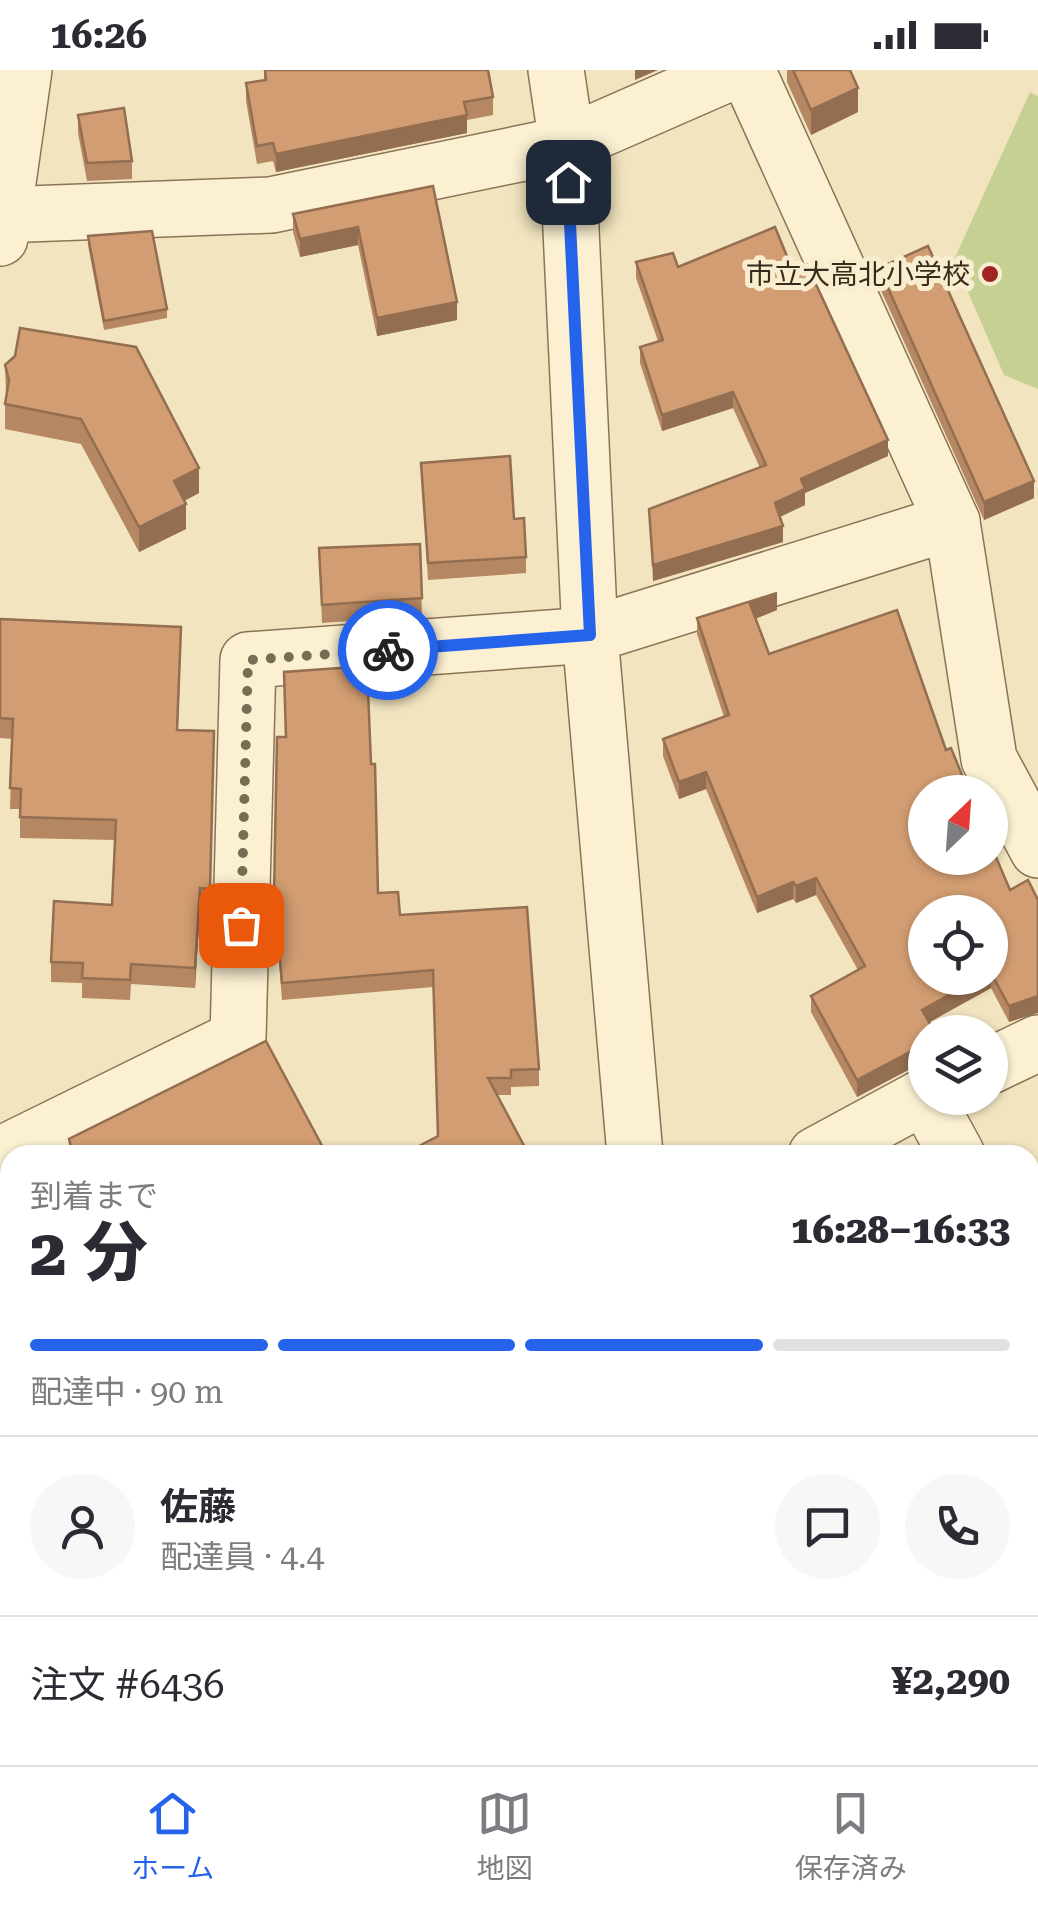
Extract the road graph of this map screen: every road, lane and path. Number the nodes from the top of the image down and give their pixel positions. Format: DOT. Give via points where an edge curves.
graph roads {
  1 [pos="24,70"];
  2 [pos="556,70"];
  3 [pos="736,70"];
  4 [pos="747,70"];
  5 [pos="566,144"];
  6 [pos="1,223"];
  7 [pos="952,522"];
  8 [pos="590,635"];
  9 [pos="1038,850"];
  10 [pos="1038,1043"];
  11 [pos="1008,1057"];
  12 [pos="908,1106"];
  13 [pos="935,1115"];
  14 [pos="20,1145"];
  15 [pos="635,1145"];
  16 [pos="835,1145"];
  17 [pos="951,1145"];
  1 -- 6 [label="street"];
  2 -- 5 [label="street"];
  3 -- 5 [label="street"];
  4 -- 7 [label="street"];
  5 -- 6 [label="street" via="271,205"];
  5 -- 8 [label="street"];
  7 -- 8 [label="street"];
  7 -- 9 [label="street" via="989,759"];
  8 -- 14 [label="street" via="248,660 238,1038"];
  8 -- 15 [label="street"];
  10 -- 11 [label="street"];
  12 -- 16 [label="street"];
  13 -- 17 [label="street"];
}
